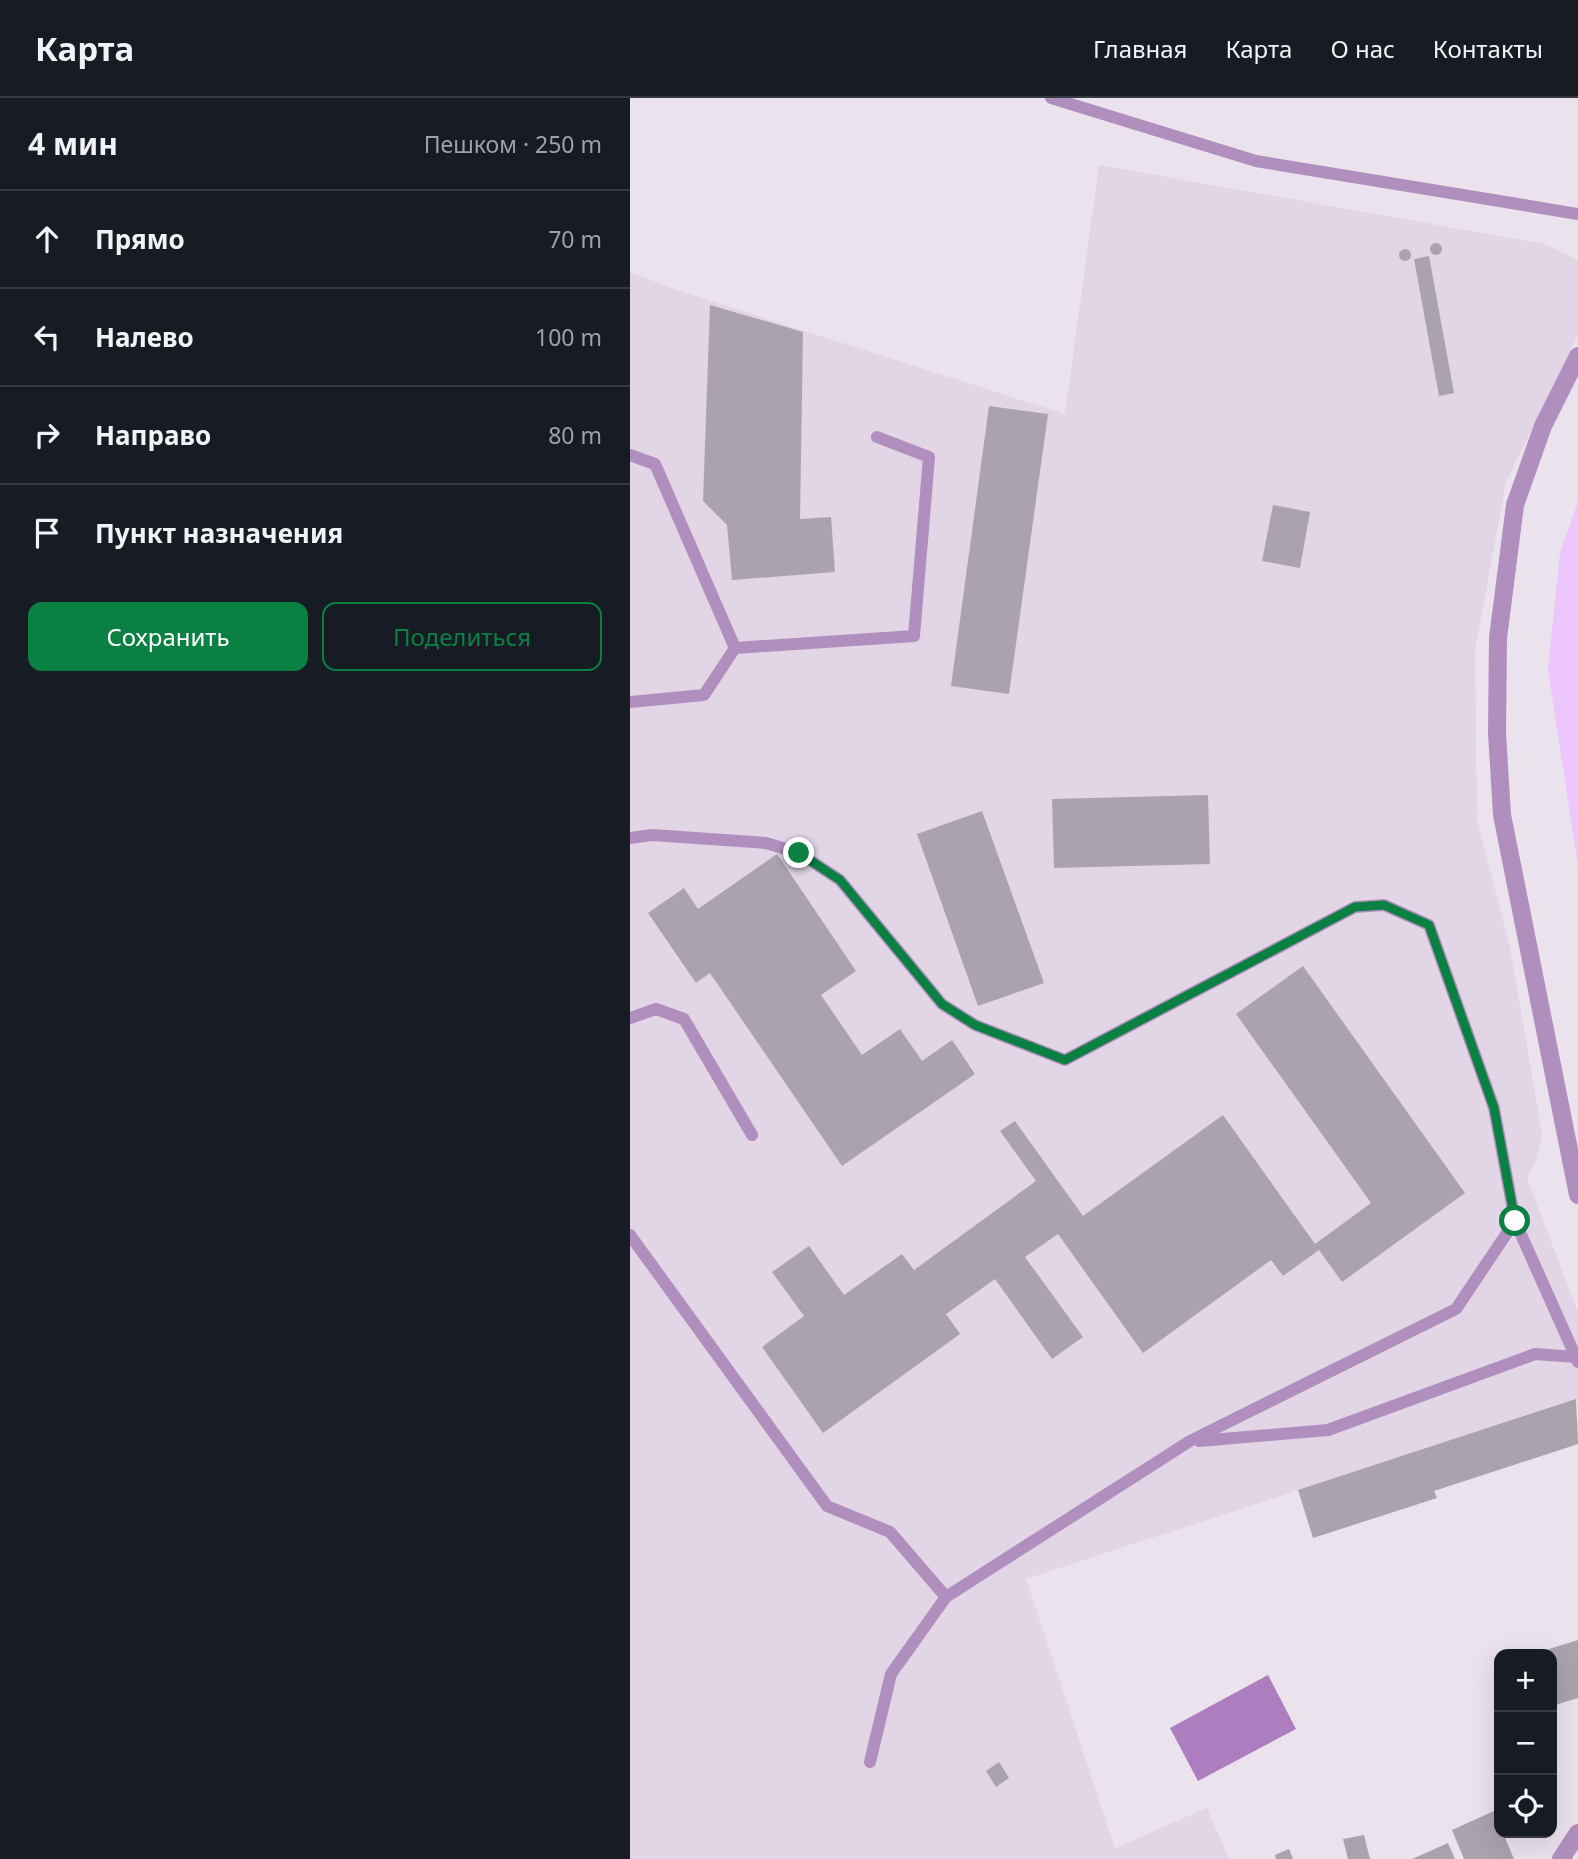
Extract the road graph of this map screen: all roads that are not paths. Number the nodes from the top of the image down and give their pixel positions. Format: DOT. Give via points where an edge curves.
graph roads {
  1 [pos="1051,98"];
  2 [pos="1578,214"];
  3 [pos="1578,356"];
  4 [pos="877,437"];
  5 [pos="630,455"];
  6 [pos="735,648"];
  7 [pos="630,702"];
  8 [pos="630,838"];
  9 [pos="630,1018"];
  10 [pos="752,1135"];
  11 [pos="1578,1195"];
  12 [pos="1515,1221"];
  13 [pos="630,1236"];
  14 [pos="1577,1360"];
  15 [pos="1190,1441"];
  16 [pos="946,1597"];
  17 [pos="870,1762"];
  18 [pos="1578,1833"];
  19 [pos="1561,1859"];
  1 -- 2 [label="lane" via="1256,161"];
  3 -- 11 [label="street" via="1543,426 1515,505 1498,638 1497,733 1502,815"];
  4 -- 6 [label="lane" via="929,457 914,636"];
  5 -- 6 [label="lane" via="655,464"];
  6 -- 7 [label="lane" via="704,695"];
  8 -- 12 [label="lane" via="652,835 766,843 799,853 840,880 942,1004 975,1025 1065,1060 1355,907 1384,905 1429,925 1494,1108"];
  9 -- 10 [label="lane" via="656,1009 684,1018"];
  12 -- 14 [label="lane"];
  12 -- 15 [label="lane" via="1456,1309"];
  13 -- 16 [label="lane" via="827,1506 890,1532"];
  14 -- 15 [label="lane" via="1535,1354 1328,1430"];
  15 -- 16 [label="lane"];
  16 -- 17 [label="lane" via="891,1674"];
  18 -- 19 [label="street"];
}
